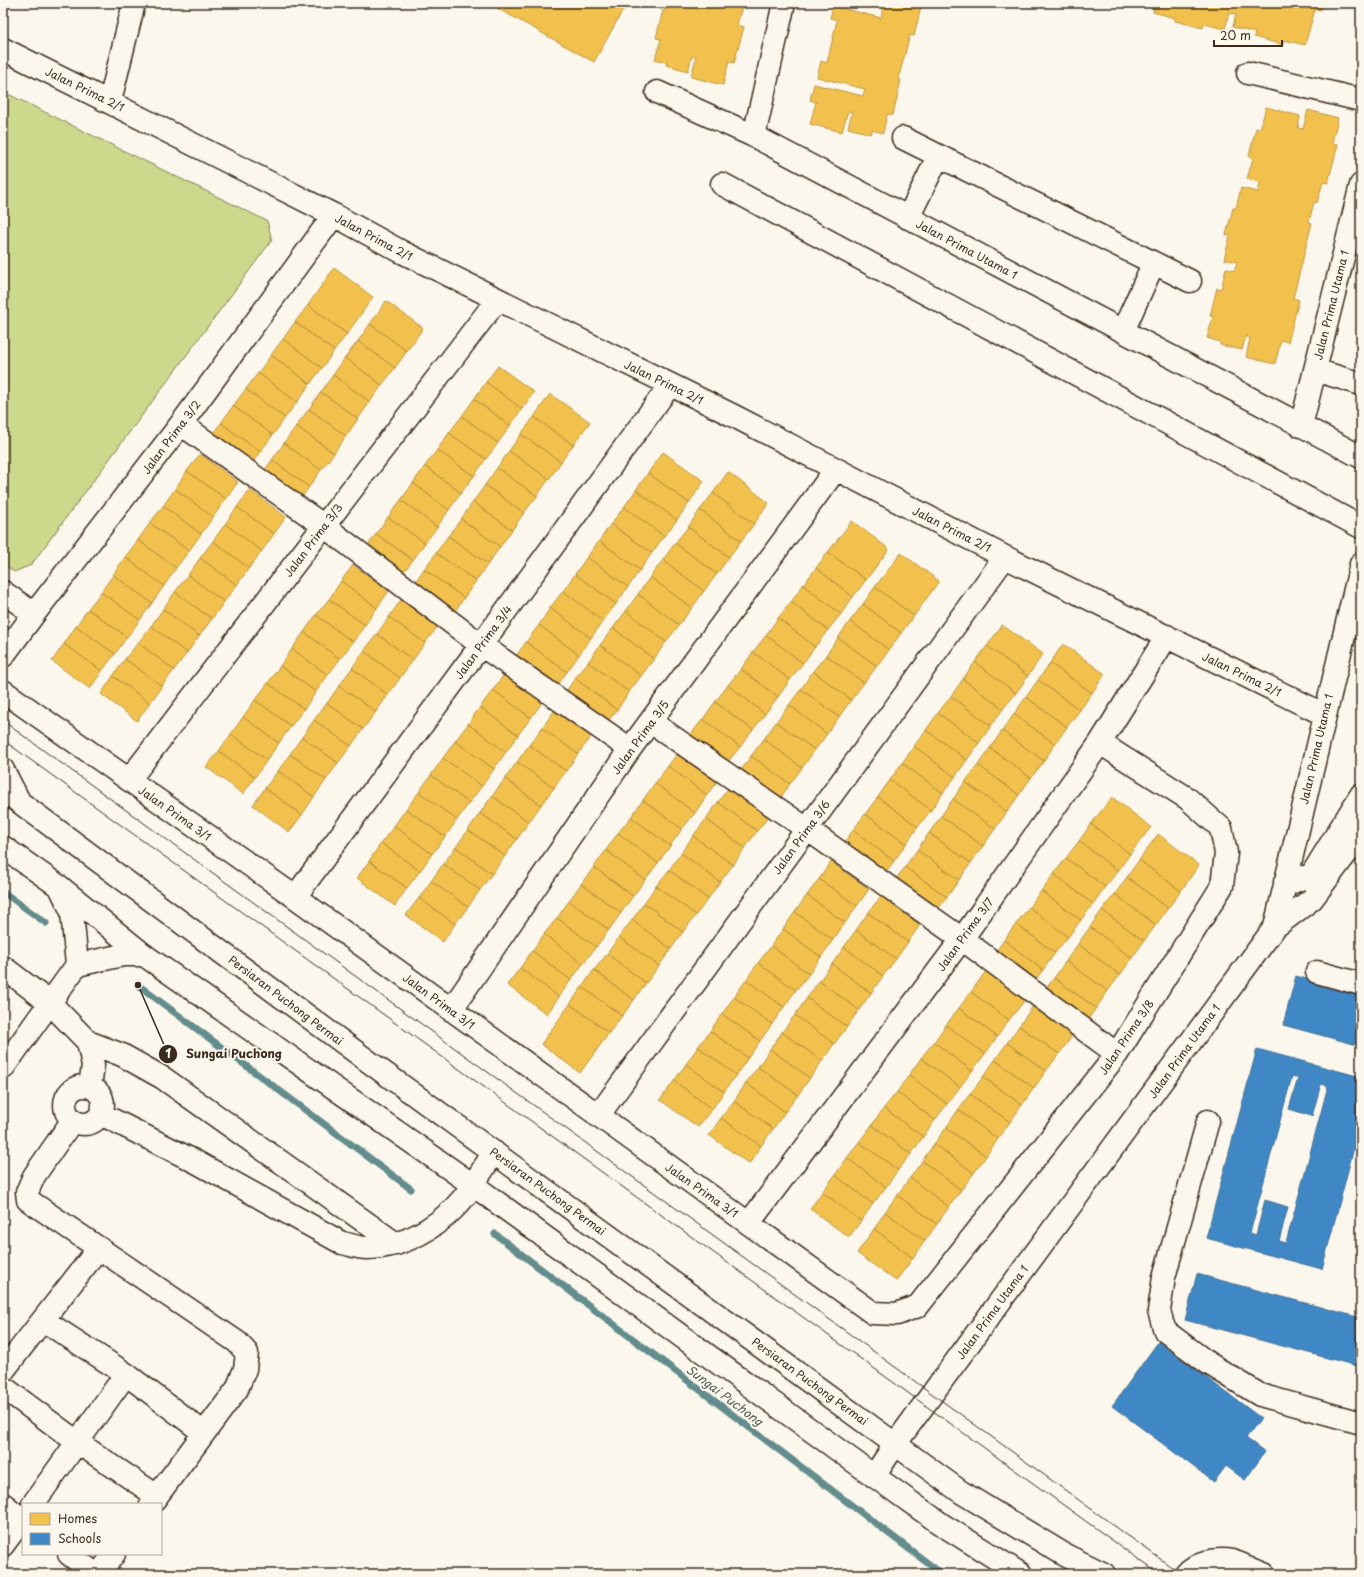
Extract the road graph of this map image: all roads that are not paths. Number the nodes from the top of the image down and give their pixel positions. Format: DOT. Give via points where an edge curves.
graph roads {
  1 [pos="134,3"];
  2 [pos="784,3"];
  3 [pos="3,48"];
  4 [pos="1248,73"];
  5 [pos="657,92"];
  6 [pos="1361,100"];
  7 [pos="110,101"];
  8 [pos="754,136"];
  9 [pos="903,138"];
  10 [pos="941,157"];
  11 [pos="722,184"];
  12 [pos="1361,185"];
  13 [pos="334,215"];
  14 [pos="908,218"];
  15 [pos="1150,261"];
  16 [pos="1190,281"];
  17 [pos="497,300"];
  18 [pos="1123,331"];
  19 [pos="1315,370"];
  20 [pos="1361,384"];
  21 [pos="670,385"];
  22 [pos="181,424"];
  23 [pos="1301,426"];
  24 [pos="1361,457"];
  25 [pos="836,469"];
  26 [pos="324,526"];
  27 [pos="1361,527"];
  28 [pos="1005,557"];
  29 [pos="1361,564"];
  30 [pos="3,592"];
  31 [pos="34,614"];
  32 [pos="1167,636"];
  33 [pos="481,645"];
  34 [pos="3,656"];
  35 [pos="3,691"];
  36 [pos="1325,714"];
  37 [pos="651,722"];
  38 [pos="1100,743"];
  39 [pos="630,749"];
  40 [pos="3,770"];
  41 [pos="130,780"];
  42 [pos="1361,795"];
  43 [pos="11,796"];
  44 [pos="807,829"];
  45 [pos="1361,834"];
  46 [pos="3,846"];
  47 [pos="1285,882"];
  48 [pos="60,887"];
  49 [pos="295,897"];
  50 [pos="1275,927"];
  51 [pos="962,939"];
  52 [pos="144,955"];
  53 [pos="77,966"];
  54 [pos="3,967"];
  55 [pos="1317,972"];
  56 [pos="1361,984"];
  57 [pos="50,1003"];
  58 [pos="452,1010"];
  59 [pos="88,1042"];
  60 [pos="1117,1054"];
  61 [pos="3,1068"];
  62 [pos="90,1087"];
  63 [pos="101,1114"];
  64 [pos="598,1116"];
  65 [pos="72,1121"];
  66 [pos="1208,1121"];
  67 [pos="494,1152"];
  68 [pos="473,1185"];
  69 [pos="749,1223"];
  70 [pos="396,1244"];
  71 [pos="99,1248"];
  72 [pos="873,1313"];
  73 [pos="43,1320"];
  74 [pos="3,1371"];
  75 [pos="126,1374"];
  76 [pos="3,1387"];
  77 [pos="1361,1423"];
  78 [pos="204,1433"];
  79 [pos="77,1442"];
  80 [pos="896,1444"];
  81 [pos="874,1476"];
  82 [pos="154,1500"];
  83 [pos="34,1503"];
  84 [pos="3,1504"];
  85 [pos="22,1514"];
  86 [pos="22,1519"];
  87 [pos="3,1545"];
  88 [pos="69,1555"];
  89 [pos="113,1555"];
  90 [pos="95,1574"];
  91 [pos="99,1574"];
  92 [pos="1022,1574"];
  93 [pos="1104,1574"];
  94 [pos="1186,1574"];
  95 [pos="1264,1574"];
  1 -- 7 [label="street"];
  2 -- 8 [label="street"];
  3 -- 7 [label="street, Jalan Prima 2/1"];
  4 -- 6 [label="street"];
  5 -- 8 [label="street, Jalan Prima Utama 1"];
  7 -- 13 [label="street, Jalan Prima 2/1"];
  8 -- 14 [label="street, Jalan Prima Utama 1"];
  9 -- 10 [label="street"];
  10 -- 14 [label="street" via="936,161"];
  10 -- 15 [label="street"];
  11 -- 27 [label="street"];
  12 -- 19 [label="street, Jalan Prima Utama 1"];
  13 -- 17 [label="street, Jalan Prima 2/1"];
  13 -- 22 [label="street, Jalan Prima 3/2"];
  14 -- 18 [label="street, Jalan Prima Utama 1"];
  15 -- 16 [label="street"];
  15 -- 18 [label="street" via="1150,271"];
  17 -- 21 [label="street, Jalan Prima 2/1"];
  17 -- 26 [label="street, Jalan Prima 3/3"];
  18 -- 23 [label="street, Jalan Prima Utama 1"];
  19 -- 20 [label="street"];
  19 -- 23 [label="street, Jalan Prima Utama 1"];
  21 -- 25 [label="street, Jalan Prima 2/1"];
  21 -- 33 [label="street, Jalan Prima 3/4"];
  22 -- 26 [label="street"];
  22 -- 31 [label="street, Jalan Prima 3/2"];
  23 -- 24 [label="street, Jalan Prima Utama 1"];
  25 -- 28 [label="street, Jalan Prima 2/1"];
  25 -- 37 [label="street, Jalan Prima 3/5"];
  26 -- 33 [label="street"];
  26 -- 41 [label="street, Jalan Prima 3/3"];
  28 -- 32 [label="street, Jalan Prima 2/1"];
  28 -- 44 [label="street, Jalan Prima 3/6"];
  29 -- 36 [label="street, Jalan Prima Utama 1"];
  30 -- 31 [label="street"];
  31 -- 34 [label="street, Jalan Prima 3/2"];
  32 -- 36 [label="street, Jalan Prima 2/1"];
  32 -- 38 [label="street, Jalan Prima 3/7"];
  33 -- 39 [label="street"];
  33 -- 49 [label="street, Jalan Prima 3/4"];
  35 -- 41 [label="street, Jalan Prima 3/1"];
  36 -- 47 [label="street, Jalan Prima Utama 1"];
  37 -- 39 [label="street, Jalan Prima 3/5"];
  37 -- 44 [label="street"];
  38 -- 51 [label="street, Jalan Prima 3/7"];
  38 -- 60 [label="street, Jalan Prima 3/8" via="1187,798 1221,828 1226,854 1222,886"];
  39 -- 58 [label="street, Jalan Prima 3/5"];
  40 -- 43 [label="street"];
  41 -- 49 [label="street, Jalan Prima 3/1"];
  42 -- 47 [label="street" via="1312,874 1293,882"];
  43 -- 67 [label="street, Persiaran Puchong Permai"];
  44 -- 51 [label="street"];
  44 -- 64 [label="street, Jalan Prima 3/6"];
  45 -- 50 [label="street" via="1312,899"];
  46 -- 48 [label="street"];
  47 -- 50 [label="street, Jalan Prima Utama 1"];
  48 -- 52 [label="street"];
  48 -- 53 [label="street" via="72,912"];
  49 -- 58 [label="street, Jalan Prima 3/1"];
  50 -- 80 [label="street, Jalan Prima Utama 1"];
  51 -- 60 [label="street"];
  51 -- 69 [label="street, Jalan Prima 3/7"];
  52 -- 53 [label="street" via="123,955"];
  52 -- 68 [label="street"];
  53 -- 57 [label="street"];
  54 -- 57 [label="street"];
  55 -- 56 [label="street"];
  57 -- 59 [label="street"];
  57 -- 61 [label="street"];
  58 -- 64 [label="street, Jalan Prima 3/1"];
  59 -- 62 [label="street" via="93,1065"];
  59 -- 70 [label="street" via="122,1055 163,1078"];
  60 -- 72 [label="street, Jalan Prima 3/8" via="918,1306 897,1314"];
  62 -- 63 [label="street" via="96,1090 103,1101"];
  62 -- 65 [label="street" via="78,1087 68,1094 64,1105"];
  63 -- 65 [label="street" via="91,1123 78,1124"];
  63 -- 70 [label="street" via="342,1243 365,1248"];
  64 -- 69 [label="street, Jalan Prima 3/1"];
  65 -- 71 [label="street" via="34,1176 27,1192 28,1200"];
  66 -- 77 [label="street" via="1164,1277 1159,1311 1164,1331 1208,1363 1260,1395"];
  67 -- 68 [label="street"];
  67 -- 80 [label="street, Persiaran Puchong Permai"];
  68 -- 70 [label="street" via="463,1200 446,1217"];
  68 -- 81 [label="street"];
  69 -- 72 [label="street, Jalan Prima 3/1"];
  71 -- 73 [label="street"];
  71 -- 78 [label="street" via="237,1342 247,1353 245,1369 237,1389"];
  73 -- 74 [label="street"];
  73 -- 75 [label="street"];
  75 -- 78 [label="street"];
  75 -- 79 [label="street"];
  76 -- 79 [label="street"];
  78 -- 82 [label="street"];
  79 -- 82 [label="street"];
  79 -- 83 [label="street"];
  80 -- 81 [label="street, Jalan Prima Utama 1"];
  80 -- 93 [label="street, Persiaran Puchong Permai" via="961,1492 1065,1555"];
  81 -- 92 [label="street" via="941,1524"];
  84 -- 85 [label="street"];
  86 -- 87 [label="street"];
  88 -- 90 [label="street"];
  89 -- 91 [label="street"];
  94 -- 95 [label="street" via="1190,1568 1208,1561 1231,1561"];
}
